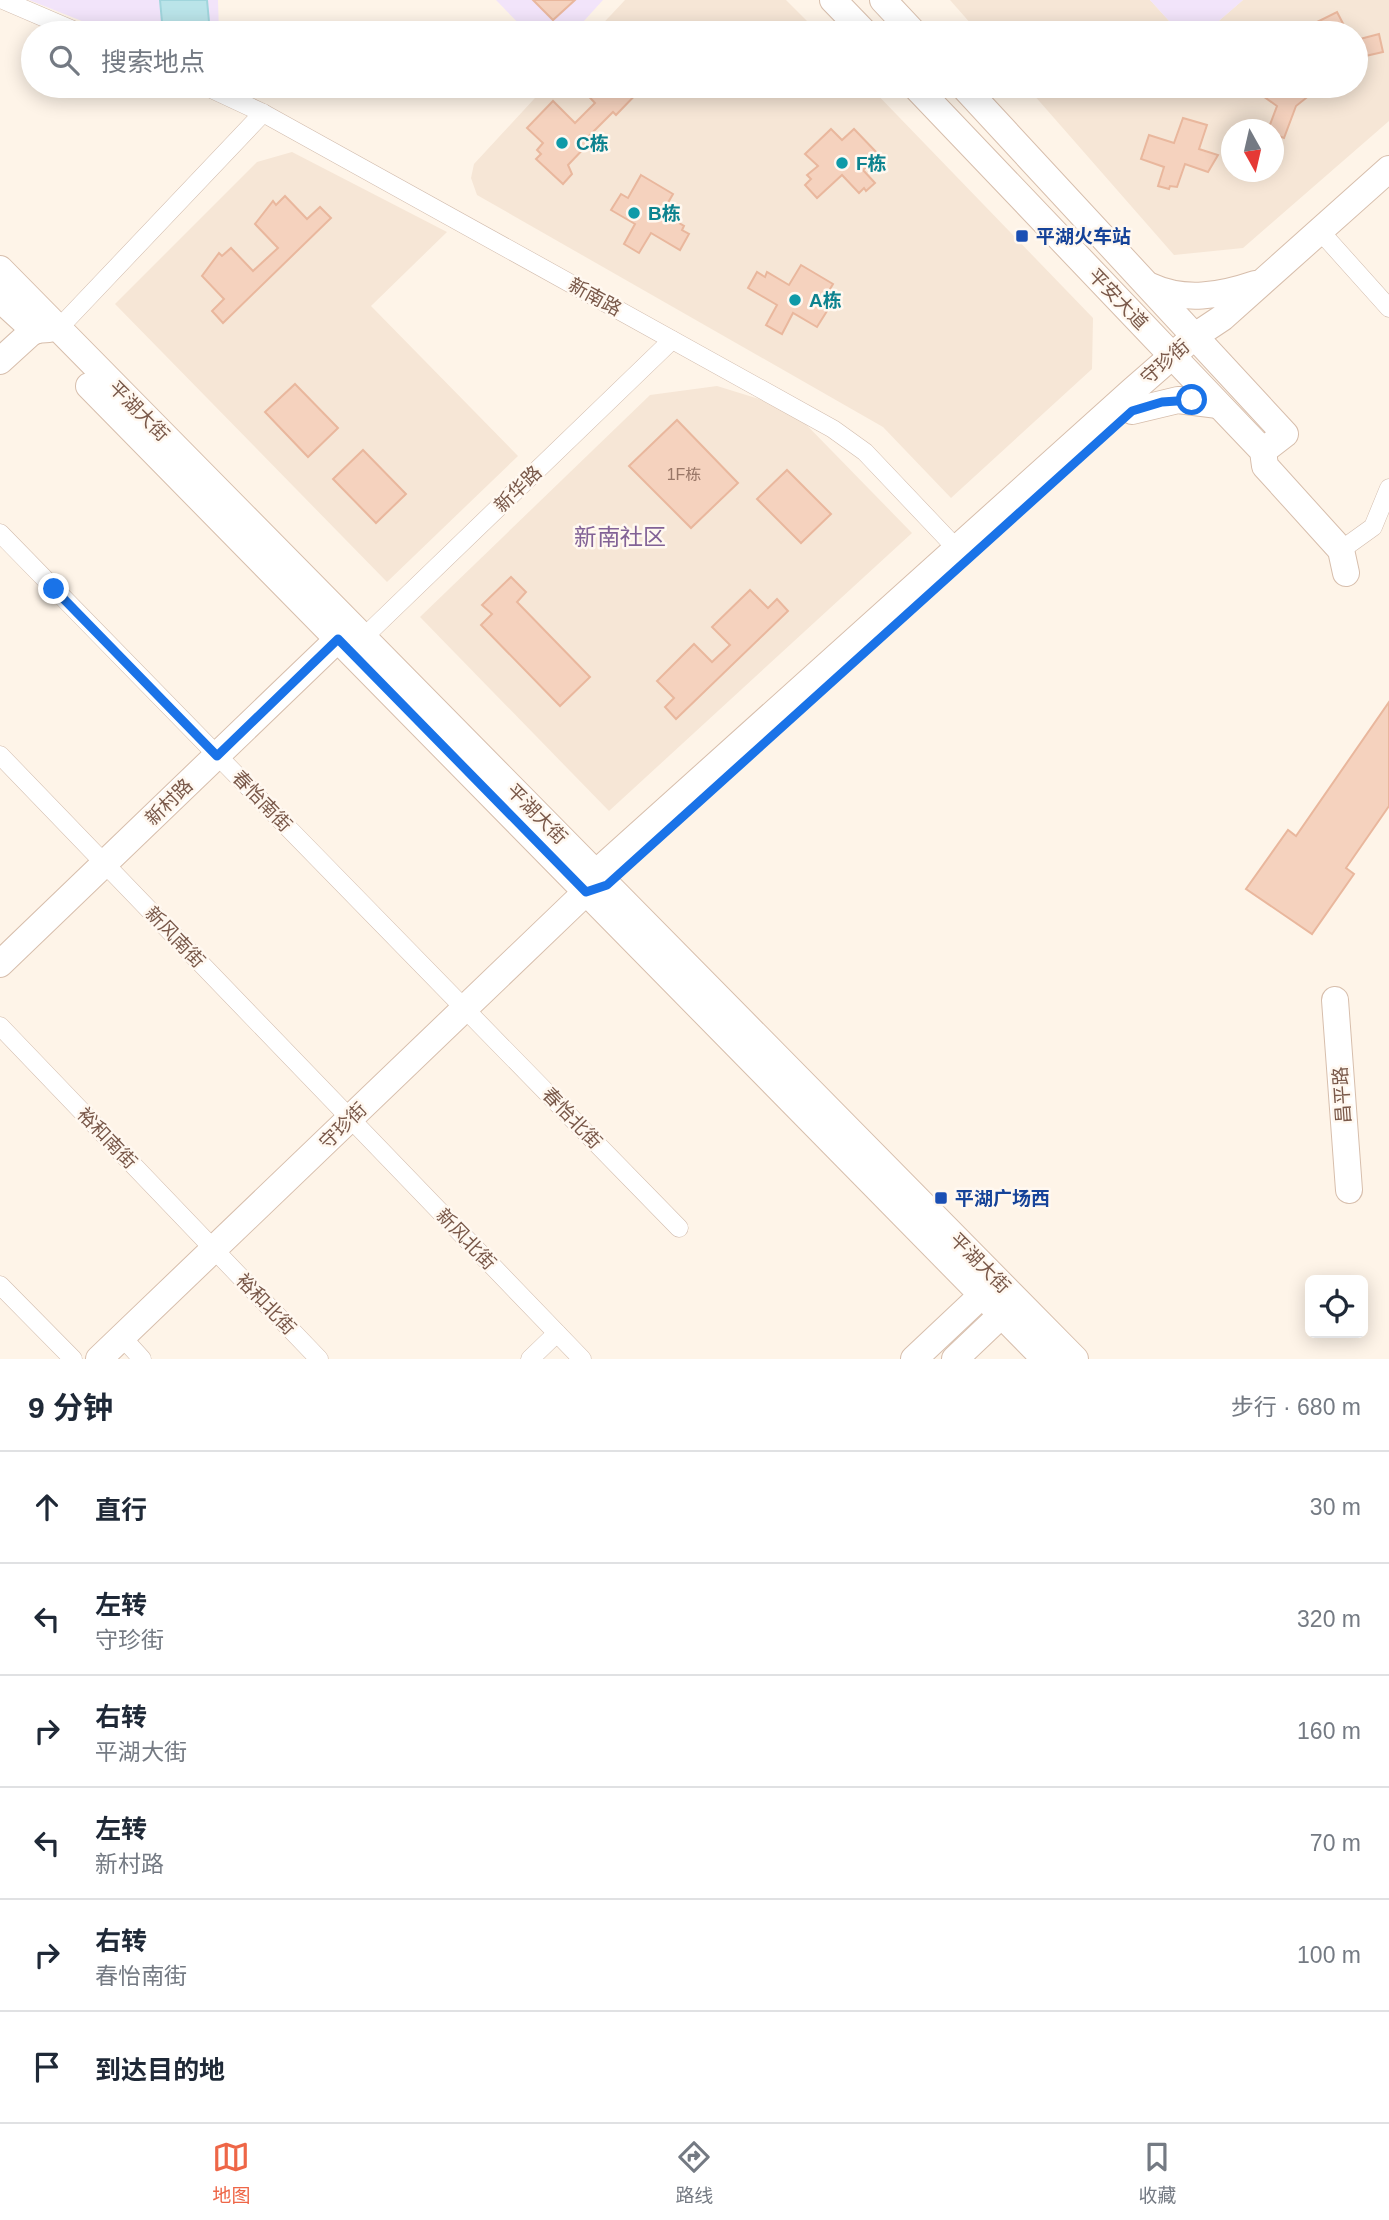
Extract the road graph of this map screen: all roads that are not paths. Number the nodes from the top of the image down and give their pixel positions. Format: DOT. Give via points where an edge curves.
graph roads {
  1 [pos="3,0"];
  2 [pos="833,0"];
  3 [pos="883,0"];
  4 [pos="52,21"];
  5 [pos="853,21"];
  6 [pos="903,21"];
  7 [pos="231,98"];
  8 [pos="926,98"];
  9 [pos="973,98"];
  10 [pos="263,113"];
  11 [pos="1389,169"];
  12 [pos="1320,231"];
  13 [pos="0,269"];
  14 [pos="1264,281"];
  15 [pos="1148,285"];
  16 [pos="0,299"];
  17 [pos="1389,307"];
  18 [pos="1130,312"];
  19 [pos="46,330"];
  20 [pos="673,340"];
  21 [pos="1199,341"];
  22 [pos="0,361"];
  23 [pos="1177,361"];
  24 [pos="1132,401"];
  25 [pos="1219,405"];
  26 [pos="1263,451"];
  27 [pos="1389,488"];
  28 [pos="0,533"];
  29 [pos="957,549"];
  30 [pos="1343,561"];
  31 [pos="351,639"];
  32 [pos="0,755"];
  33 [pos="217,756"];
  34 [pos="104,864"];
  35 [pos="596,884"];
  36 [pos="0,964"];
  37 [pos="1335,1000"];
  38 [pos="465,1009"];
  39 [pos="0,1026"];
  40 [pos="350,1119"];
  41 [pos="1349,1190"];
  42 [pos="679,1228"];
  43 [pos="214,1249"];
  44 [pos="0,1285"];
  45 [pos="982,1295"];
  46 [pos="1009,1307"];
  47 [pos="557,1333"];
  48 [pos="122,1337"];
  49 [pos="73,1359"];
  50 [pos="99,1359"];
  51 [pos="142,1359"];
  52 [pos="319,1359"];
  53 [pos="530,1359"];
  54 [pos="582,1359"];
  55 [pos="914,1359"];
  56 [pos="955,1359"];
  57 [pos="1045,1359"];
  58 [pos="1075,1359"];
  1 -- 4 [label="street"];
  2 -- 5 [label="street"];
  3 -- 6 [label="street"];
  7 -- 10 [label="street, 新南路"];
  8 -- 18 [label="street, 平安大道"];
  9 -- 15 [label="street, 平安大道"];
  10 -- 19 [label="street"];
  10 -- 20 [label="street, 新南路"];
  11 -- 12 [label="street, 守珍街"];
  12 -- 14 [label="street, 守珍街"];
  12 -- 17 [label="street"];
  13 -- 19 [label="street, 平湖大街"];
  14 -- 15 [label="street" via="1208,296 1166,293"];
  14 -- 21 [label="street, 守珍街"];
  15 -- 21 [label="street, 平安大道"];
  16 -- 19 [label="street, 平湖大街"];
  18 -- 23 [label="street, 平安大道"];
  18 -- 24 [label="street" via="1141,356"];
  19 -- 22 [label="street"];
  19 -- 31 [label="street, 平湖大街"];
  20 -- 29 [label="street, 新南路" via="834,429 865,452"];
  20 -- 31 [label="street, 新华路"];
  21 -- 23 [label="street, 守珍街"];
  21 -- 26 [label="street, 平安大道" via="1285,434"];
  23 -- 24 [label="street, 守珍街"];
  23 -- 25 [label="street, 平安大道"];
  24 -- 25 [label="street"];
  24 -- 29 [label="street, 守珍街"];
  24 -- 35 [label="street, 守珍街"];
  25 -- 26 [label="street, 平安大道"];
  26 -- 30 [label="street, 平安大道" via="1265,466"];
  27 -- 30 [label="street" via="1373,527"];
  28 -- 33 [label="street, 春怡南街"];
  29 -- 35 [label="street, 守珍街"];
  31 -- 33 [label="street, 新村路"];
  31 -- 35 [label="street, 平湖大街"];
  32 -- 34 [label="street, 新风南街"];
  33 -- 34 [label="street, 新村路"];
  33 -- 38 [label="street, 春怡南街"];
  34 -- 36 [label="street, 新村路"];
  34 -- 40 [label="street, 新风南街"];
  35 -- 38 [label="street, 守珍街"];
  35 -- 45 [label="street, 平湖大街"];
  35 -- 46 [label="street, 平湖大街"];
  37 -- 41 [label="street, 昌平路"];
  38 -- 40 [label="street, 守珍街"];
  38 -- 42 [label="street, 春怡北街"];
  39 -- 43 [label="street, 裕和南街"];
  40 -- 43 [label="street, 守珍街"];
  40 -- 47 [label="street, 新风北街"];
  43 -- 48 [label="street, 守珍街"];
  43 -- 52 [label="street, 裕和北街"];
  44 -- 49 [label="street"];
  45 -- 46 [label="street, 平湖大街"];
  45 -- 55 [label="street"];
  46 -- 56 [label="street"];
  46 -- 57 [label="street, 平湖大街"];
  46 -- 58 [label="street, 平湖大街"];
  47 -- 53 [label="street"];
  47 -- 54 [label="street, 新风北街"];
  48 -- 50 [label="street, 守珍街"];
  48 -- 51 [label="street"];
}
